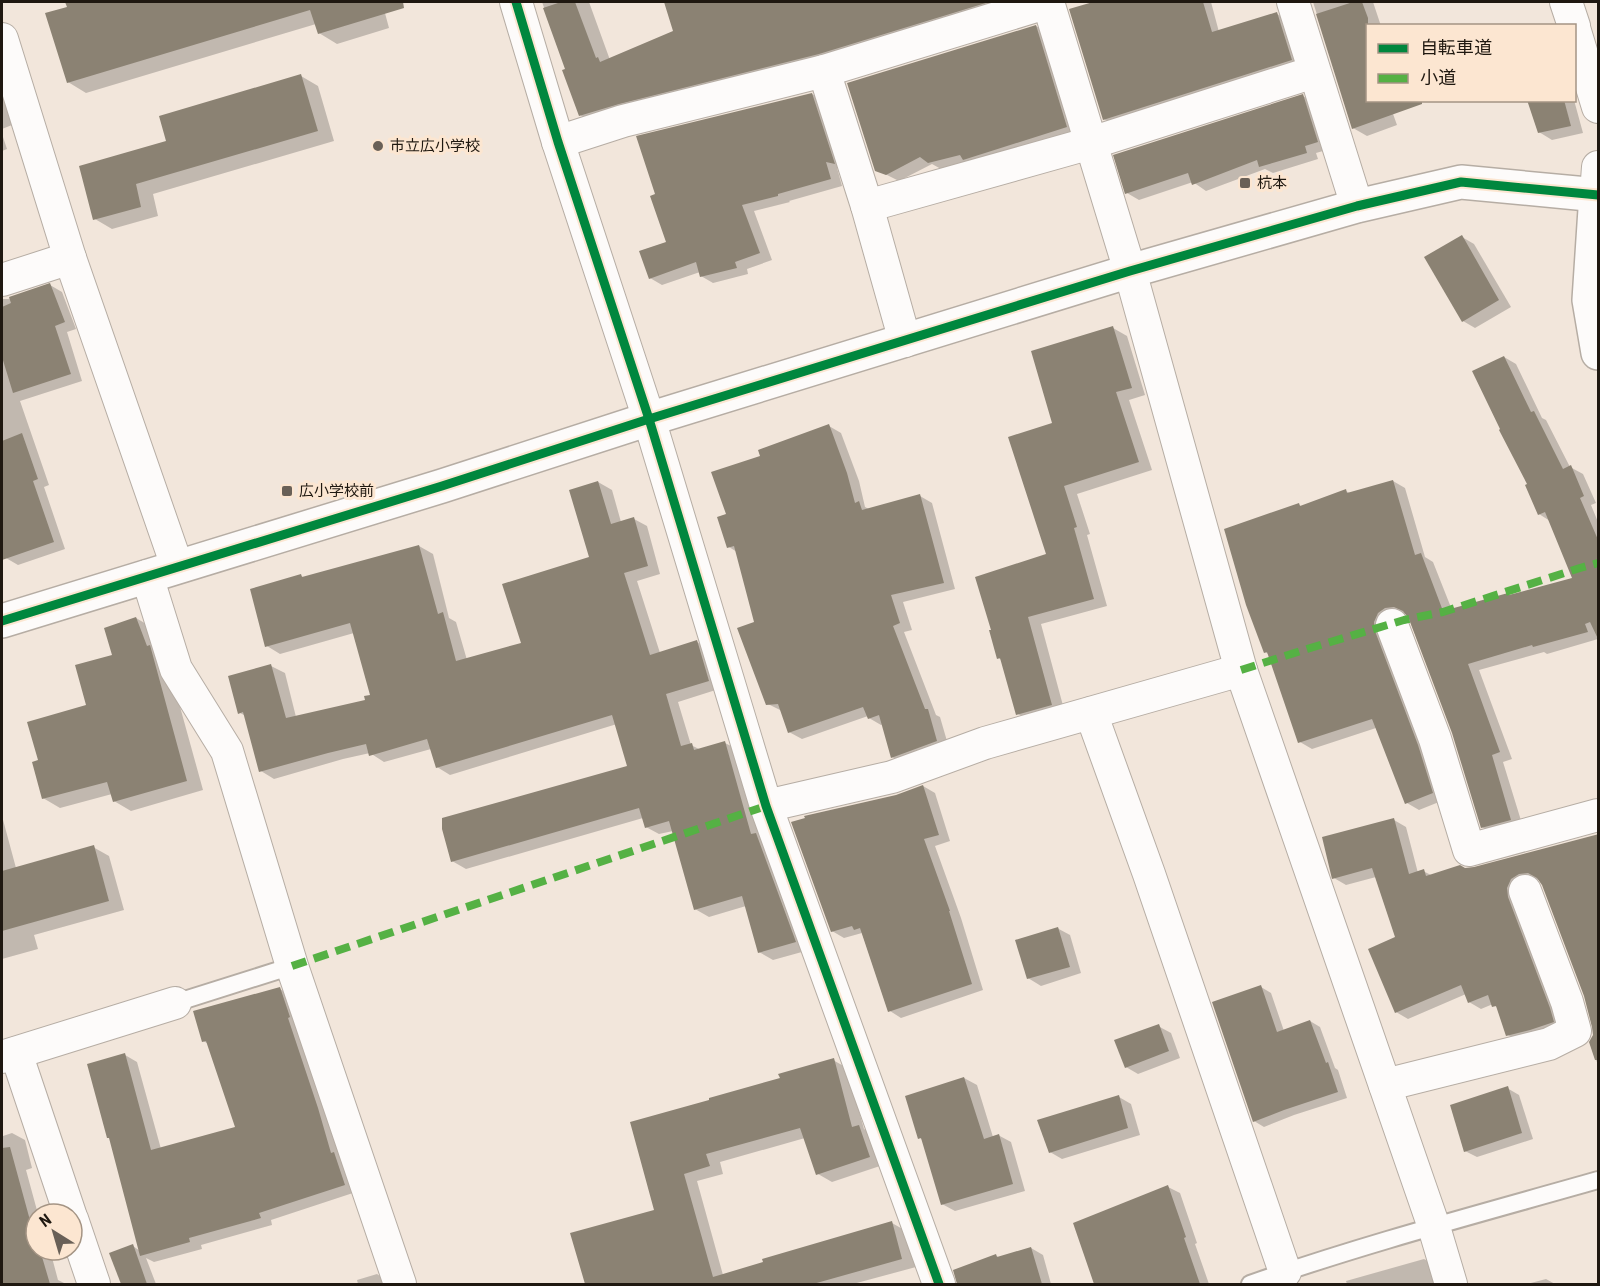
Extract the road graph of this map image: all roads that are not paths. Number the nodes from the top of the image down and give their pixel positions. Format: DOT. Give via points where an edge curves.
graph roads {
  1 [pos="516,2"];
  2 [pos="1048,2"];
  3 [pos="1293,2"];
  4 [pos="1566,2"];
  5 [pos="1573,24"];
  6 [pos="1576,31"];
  7 [pos="2,39"];
  8 [pos="1592,61"];
  9 [pos="824,71"];
  10 [pos="1314,72"];
  11 [pos="1599,107"];
  12 [pos="558,142"];
  13 [pos="1091,143"];
  14 [pos="1598,185"];
  15 [pos="1358,206"];
  16 [pos="867,207"];
  17 [pos="70,258"];
  18 [pos="1130,271"];
  19 [pos="2,280"];
  20 [pos="905,341"];
  21 [pos="1599,353"];
  22 [pos="649,419"];
  23 [pos="177,566"];
  24 [pos="147,576"];
  25 [pos="2,621"];
  26 [pos="1392,625"];
  27 [pos="1241,670"];
  28 [pos="1091,713"];
  29 [pos="766,806"];
  30 [pos="1599,815"];
  31 [pos="1525,891"];
  32 [pos="292,966"];
  33 [pos="175,1003"];
  34 [pos="9,1055"];
  35 [pos="1385,1085"];
  36 [pos="1599,1180"];
  37 [pos="65,1202"];
  38 [pos="1434,1227"];
  39 [pos="84,1254"];
  40 [pos="1285,1272"];
  41 [pos="94,1284"];
  42 [pos="400,1284"];
  43 [pos="939,1284"];
  44 [pos="1250,1284"];
  45 [pos="1451,1284"];
  1 -- 12 [label="street"];
  2 -- 9 [label="street"];
  2 -- 13 [label="street"];
  3 -- 10 [label="street"];
  4 -- 5 [label="street"];
  6 -- 8 [label="street"];
  7 -- 17 [label="street"];
  8 -- 11 [label="street"];
  9 -- 12 [label="street" via="623,121"];
  9 -- 16 [label="street"];
  10 -- 13 [label="street"];
  10 -- 15 [label="street"];
  12 -- 22 [label="street"];
  13 -- 16 [label="street"];
  13 -- 18 [label="street"];
  14 -- 15 [label="street" via="1461,183"];
  14 -- 21 [label="street" via="1589,300"];
  15 -- 18 [label="street"];
  16 -- 20 [label="street"];
  17 -- 19 [label="street"];
  17 -- 23 [label="street"];
  18 -- 20 [label="street"];
  18 -- 27 [label="street"];
  20 -- 22 [label="street"];
  22 -- 23 [label="street"];
  22 -- 29 [label="street"];
  23 -- 24 [label="street"];
  24 -- 25 [label="street"];
  24 -- 32 [label="street" via="176,669 227,751"];
  26 -- 30 [label="street" via="1435,739 1469,850"];
  27 -- 28 [label="street"];
  27 -- 35 [label="street"];
  28 -- 29 [label="street" via="985,743 892,777"];
  28 -- 40 [label="street"];
  29 -- 43 [label="street"];
  31 -- 35 [label="street" via="1575,1031 1549,1044"];
  32 -- 33 [label="lane"];
  32 -- 42 [label="street"];
  33 -- 34 [label="street"];
  34 -- 37 [label="street"];
  35 -- 38 [label="street"];
  36 -- 38 [label="lane"];
  38 -- 40 [label="lane"];
  38 -- 45 [label="street"];
  39 -- 41 [label="street"];
  40 -- 44 [label="lane"];
}
